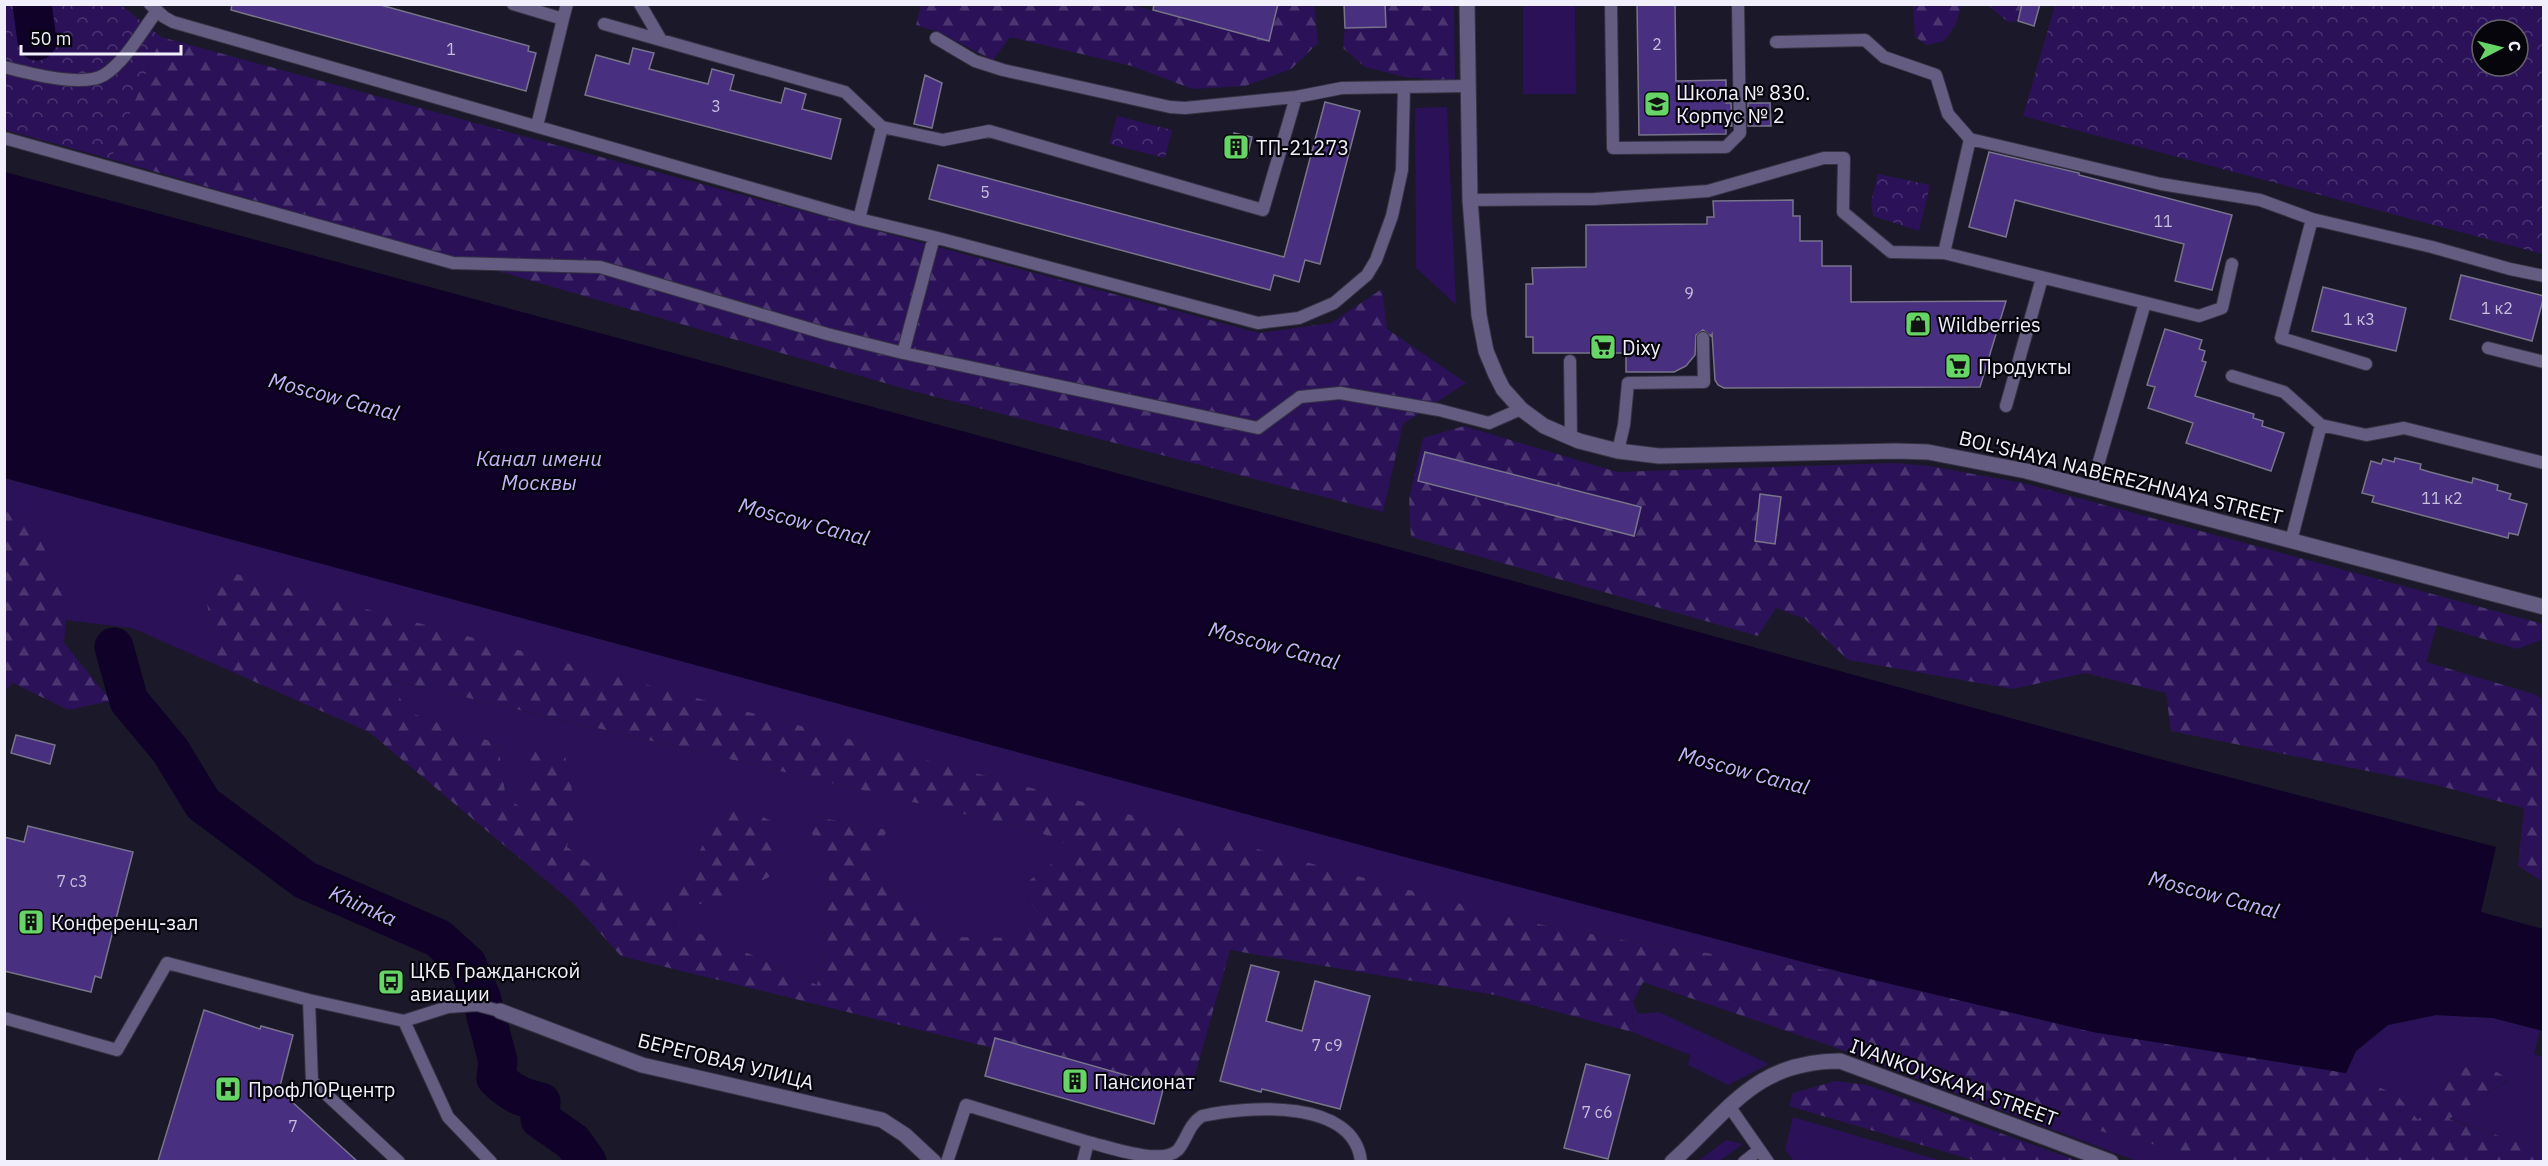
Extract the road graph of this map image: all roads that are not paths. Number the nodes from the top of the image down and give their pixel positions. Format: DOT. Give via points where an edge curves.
graph roads {
  1 [pos="513,4"];
  2 [pos="567,4"];
  3 [pos="640,4"];
  4 [pos="1467,4"];
  5 [pos="1611,4"];
  6 [pos="1738,4"];
  7 [pos="153,8"];
  8 [pos="563,19"];
  9 [pos="604,24"];
  10 [pos="936,38"];
  11 [pos="661,40"];
  12 [pos="1776,42"];
  13 [pos="4,67"];
  14 [pos="1467,86"];
  15 [pos="1404,87"];
  16 [pos="1296,97"];
  17 [pos="537,126"];
  18 [pos="882,127"];
  19 [pos="4,138"];
  20 [pos="1970,139"];
  21 [pos="1470,200"];
  22 [pos="859,219"];
  23 [pos="2312,219"];
  24 [pos="934,237"];
  25 [pos="1944,253"];
  26 [pos="2232,264"];
  27 [pos="2544,276"];
  28 [pos="2042,278"];
  29 [pos="2145,303"];
  30 [pos="1703,338"];
  31 [pos="2488,348"];
  32 [pos="903,353"];
  33 [pos="1570,360"];
  34 [pos="2544,362"];
  35 [pos="2366,364"];
  36 [pos="2232,376"];
  37 [pos="2006,406"];
  38 [pos="1521,409"];
  39 [pos="2322,425"];
  40 [pos="1571,438"];
  41 [pos="1618,451"];
  42 [pos="2544,463"];
  43 [pos="2091,489"];
  44 [pos="2291,541"];
  45 [pos="2544,607"];
  46 [pos="309,1000"];
  47 [pos="500,1011"];
  48 [pos="4,1018"];
  49 [pos="404,1021"];
  50 [pos="1729,1106"];
  51 [pos="1088,1142"];
  52 [pos="1759,1150"];
  53 [pos="399,1161"];
  54 [pos="491,1161"];
  55 [pos="934,1161"];
  56 [pos="947,1161"];
  57 [pos="1083,1161"];
  58 [pos="1361,1161"];
  59 [pos="1672,1161"];
  60 [pos="1744,1161"];
  61 [pos="1768,1161"];
  62 [pos="2110,1161"];
  1 -- 8 [label="lane"];
  2 -- 8 [label="lane"];
  3 -- 11 [label="lane"];
  4 -- 14 [label="street, BOL'SHAYA NABEREZHNAYA STREET"];
  5 -- 6 [label="lane" via="1613,148 1726,147 1740,133"];
  7 -- 13 [label="lane" via="117,64 102,76 70,81"];
  7 -- 17 [label="lane" via="173,22"];
  8 -- 17 [label="lane"];
  9 -- 11 [label="lane"];
  10 -- 16 [label="lane" via="975,61 1003,70 1170,107"];
  11 -- 18 [label="lane" via="845,92"];
  12 -- 20 [label="lane" via="1865,40 1884,57 1936,75 1948,114"];
  14 -- 15 [label="lane"];
  14 -- 21 [label="street, BOL'SHAYA NABEREZHNAYA STREET"];
  15 -- 16 [label="lane" via="1342,88"];
  15 -- 24 [label="lane" via="1402,170 1392,216 1376,260 1367,275 1334,303 1299,318 1258,323"];
  16 -- 18 [label="lane" via="1263,210 989,131 943,140"];
  17 -- 22 [label="lane"];
  18 -- 22 [label="lane"];
  19 -- 32 [label="lane" via="453,263 600,267"];
  20 -- 23 [label="lane" via="2161,184 2260,200"];
  20 -- 25 [label="lane"];
  21 -- 25 [label="lane" via="1595,199 1708,191 1824,158 1844,158 1843,212 1891,252"];
  21 -- 38 [label="street, BOL'SHAYA NABEREZHNAYA STREET" via="1479,315 1486,351 1503,389"];
  22 -- 24 [label="lane"];
  23 -- 27 [label="lane"];
  23 -- 35 [label="lane" via="2281,338"];
  24 -- 32 [label="lane"];
  25 -- 28 [label="lane"];
  26 -- 29 [label="lane" via="2222,308 2199,316"];
  28 -- 29 [label="lane"];
  28 -- 37 [label="lane"];
  29 -- 43 [label="lane"];
  30 -- 41 [label="lane" via="1704,382 1628,383"];
  31 -- 34 [label="lane"];
  32 -- 38 [label="lane" via="1258,428 1300,397 1340,393 1489,423"];
  33 -- 40 [label="lane"];
  36 -- 39 [label="lane" via="2284,392"];
  38 -- 40 [label="street, BOL'SHAYA NABEREZHNAYA STREET" via="1544,426"];
  39 -- 42 [label="lane" via="2366,435 2404,428"];
  39 -- 44 [label="lane"];
  40 -- 41 [label="street, BOL'SHAYA NABEREZHNAYA STREET"];
  41 -- 43 [label="street, BOL'SHAYA NABEREZHNAYA STREET" via="1659,456 1847,450 1928,452 2026,471"];
  43 -- 44 [label="street, BOL'SHAYA NABEREZHNAYA STREET"];
  44 -- 45 [label="street, BOL'SHAYA NABEREZHNAYA STREET"];
  46 -- 48 [label="lane" via="167,963 117,1050"];
  46 -- 49 [label="lane"];
  46 -- 53 [label="lane" via="312,1081"];
  47 -- 49 [label="lane" via="477,1005 448,1007"];
  47 -- 55 [label="street, БЕРЕГОВАЯ УЛИЦА" via="642,1065 882,1120"];
  49 -- 54 [label="lane" via="448,1117"];
  50 -- 52 [label="lane"];
  50 -- 59 [label="street, IVANKOVSKAYA STREET"];
  50 -- 62 [label="street, IVANKOVSKAYA STREET" via="1765,1077 1793,1065 1840,1061"];
  51 -- 56 [label="lane" via="966,1105"];
  51 -- 57 [label="lane"];
  51 -- 58 [label="lane" via="1160,1159 1178,1150 1202,1116 1268,1108 1304,1112 1338,1123 1356,1142"];
  52 -- 60 [label="lane"];
  52 -- 61 [label="lane"];
}
